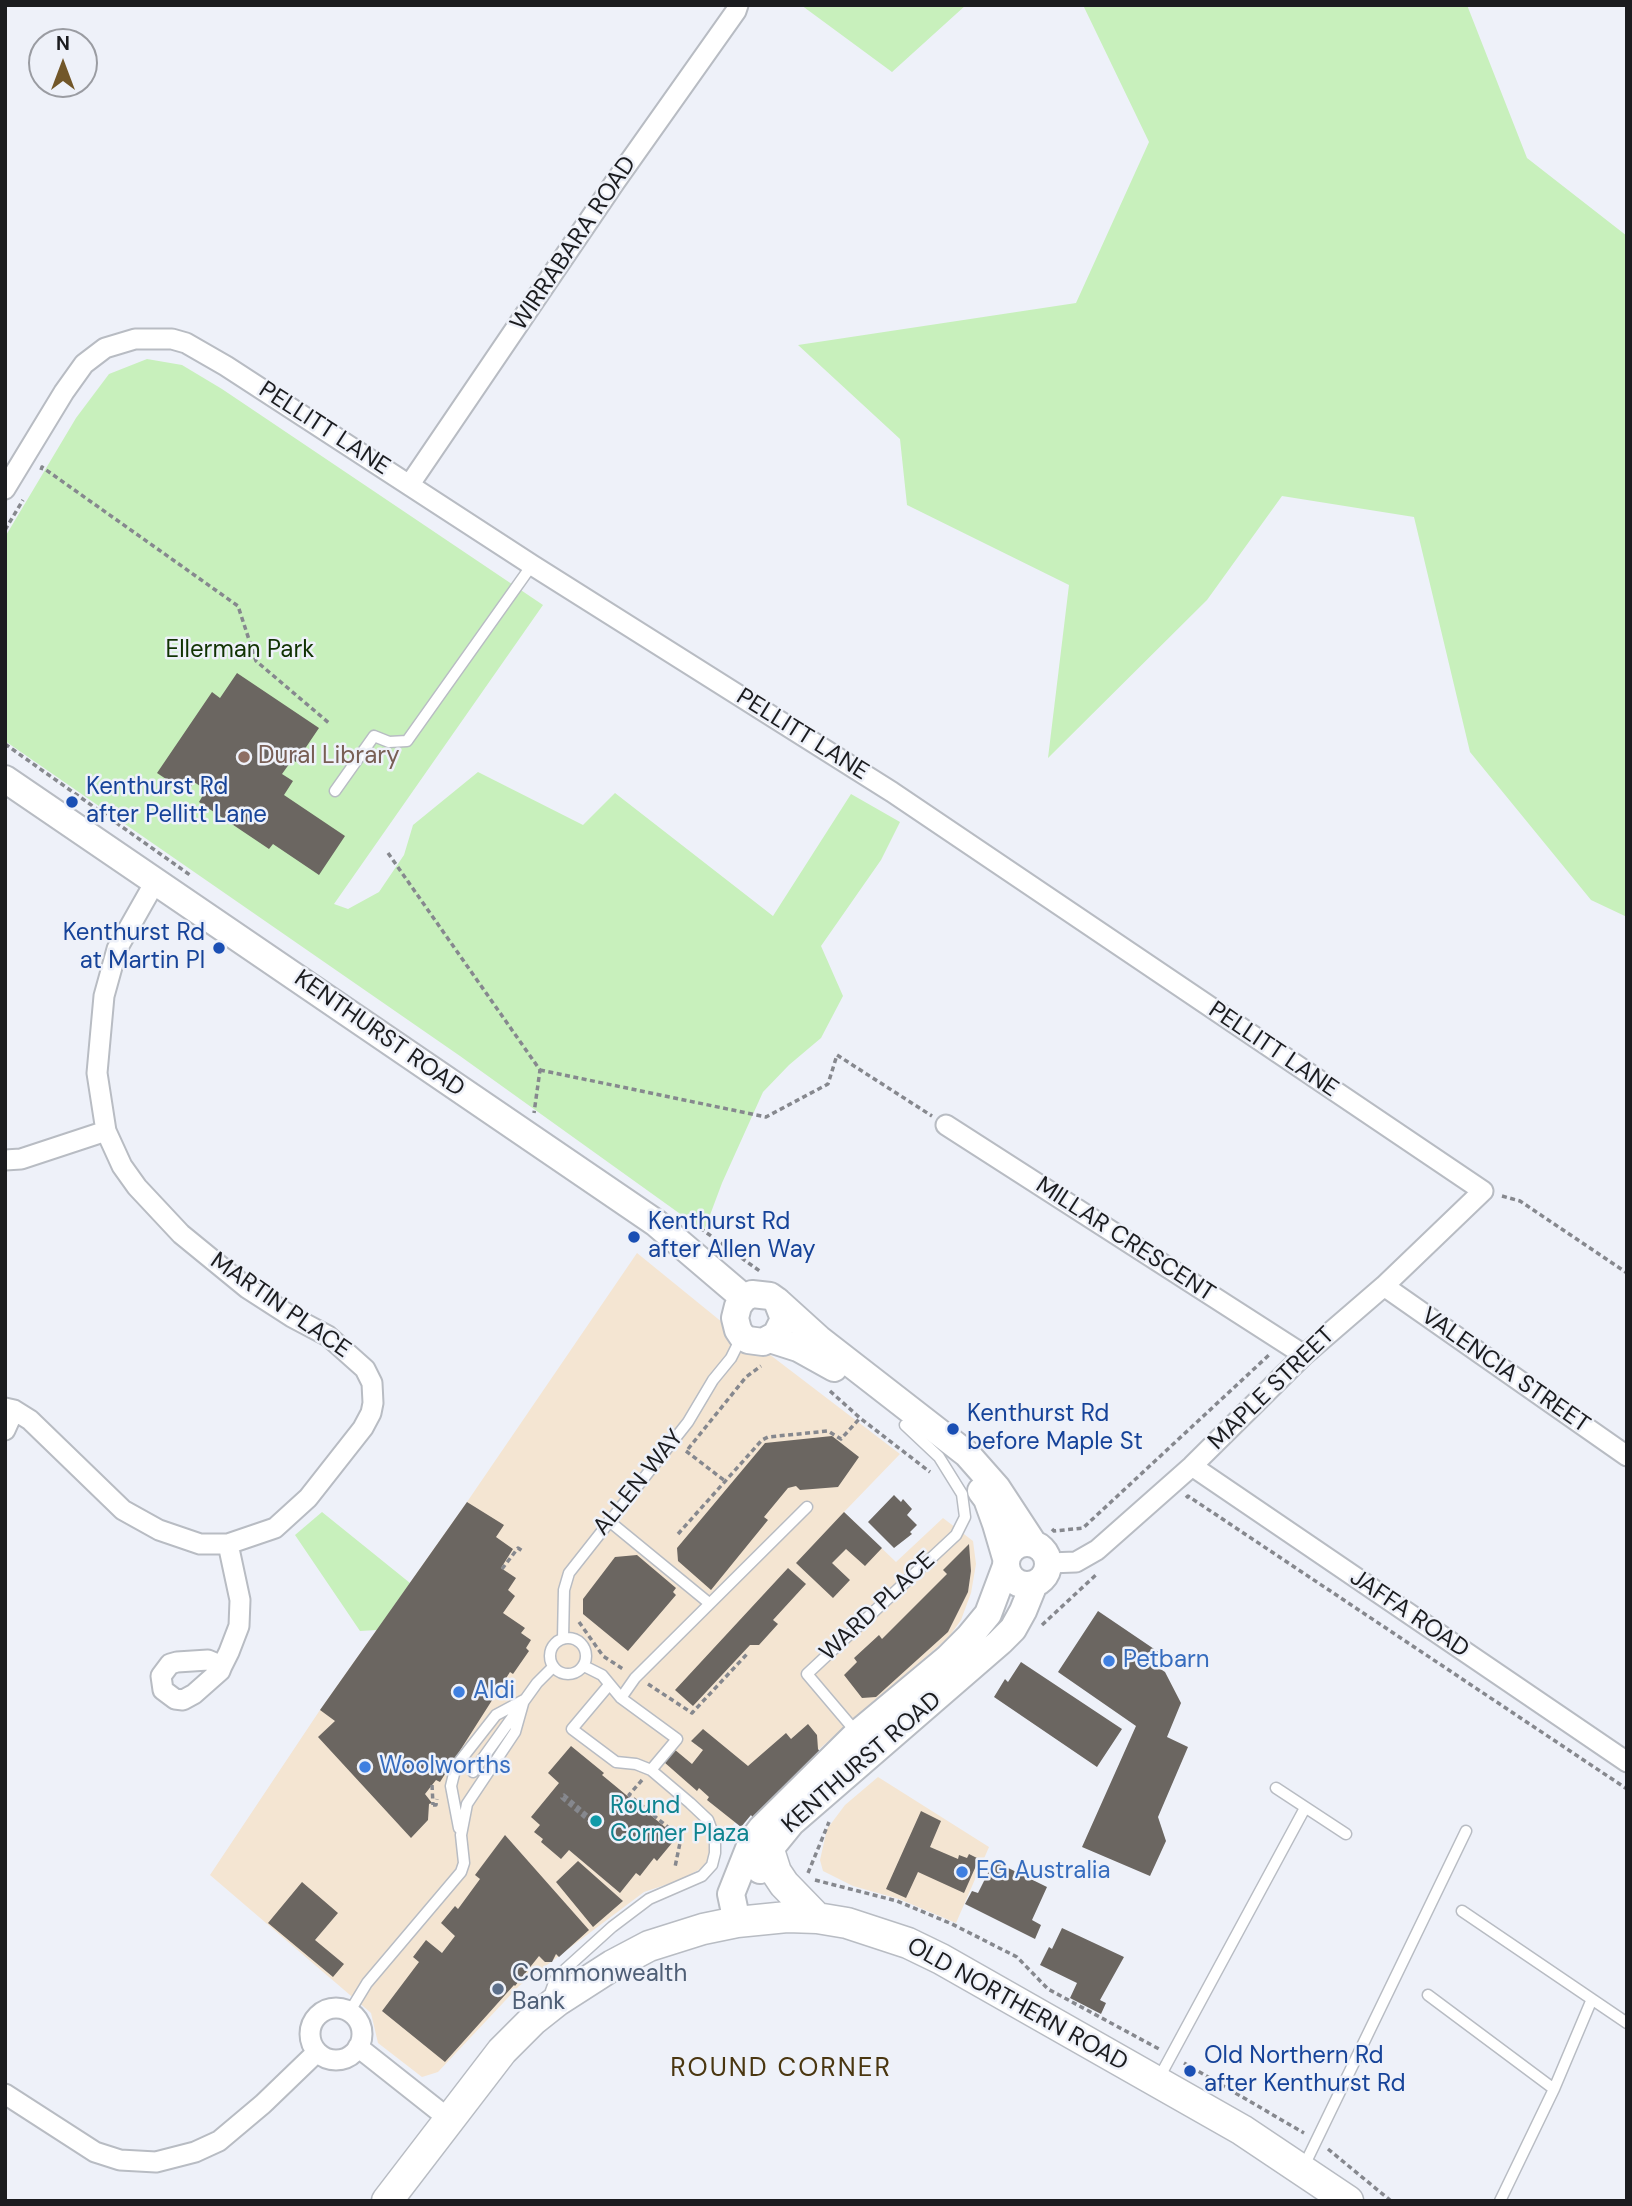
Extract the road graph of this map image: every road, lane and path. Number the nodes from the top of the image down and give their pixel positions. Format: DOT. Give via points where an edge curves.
graph roads {
  1 [pos="738,5"];
  2 [pos="42,467"];
  3 [pos="410,484"];
  4 [pos="5,489"];
  5 [pos="532,565"];
  6 [pos="330,723"];
  7 [pos="5,744"];
  8 [pos="5,779"];
  9 [pos="335,791"];
  10 [pos="388,853"];
  11 [pos="196,879"];
  12 [pos="155,882"];
  13 [pos="540,1070"];
  14 [pos="533,1118"];
  15 [pos="946,1125"];
  16 [pos="106,1131"];
  17 [pos="5,1160"];
  18 [pos="1483,1191"];
  19 [pos="694,1224"];
  20 [pos="1627,1273"];
  21 [pos="1384,1286"];
  22 [pos="773,1290"];
  23 [pos="744,1298"];
  24 [pos="742,1336"];
  25 [pos="1283,1341"];
  26 [pos="769,1350"];
  27 [pos="1304,1355"];
  28 [pos="829,1391"];
  29 [pos="10,1409"];
  30 [pos="860,1418"];
  31 [pos="905,1424"];
  32 [pos="5,1430"];
  33 [pos="1627,1456"];
  34 [pos="1192,1466"];
  35 [pos="935,1476"];
  36 [pos="726,1481"];
  37 [pos="1179,1504"];
  38 [pos="807,1507"];
  39 [pos="609,1521"];
  40 [pos="678,1534"];
  41 [pos="1042,1542"];
  42 [pos="228,1544"];
  43 [pos="524,1552"];
  44 [pos="1006,1562"];
  45 [pos="502,1569"];
  46 [pos="1101,1569"];
  47 [pos="1034,1584"];
  48 [pos="709,1603"];
  49 [pos="577,1619"];
  50 [pos="1040,1627"];
  51 [pos="563,1639"];
  52 [pos="748,1653"];
  53 [pos="584,1665"];
  54 [pos="222,1666"];
  55 [pos="553,1667"];
  56 [pos="635,1678"];
  57 [pos="609,1685"];
  58 [pos="621,1698"];
  59 [pos="524,1700"];
  60 [pos="866,1743"];
  61 [pos="1627,1762"];
  62 [pos="651,1770"];
  63 [pos="473,1772"];
  64 [pos="432,1785"];
  65 [pos="1276,1788"];
  66 [pos="1627,1789"];
  67 [pos="437,1802"];
  68 [pos="1305,1808"];
  69 [pos="587,1815"];
  70 [pos="832,1817"];
  71 [pos="595,1826"];
  72 [pos="1466,1831"];
  73 [pos="1346,1834"];
  74 [pos="461,1835"];
  75 [pos="769,1850"];
  76 [pos="675,1867"];
  77 [pos="1462,1911"];
  78 [pos="817,1918"];
  79 [pos="737,1922"];
  80 [pos="1428,1995"];
  81 [pos="1592,1999"];
  82 [pos="557,2001"];
  83 [pos="350,2011"];
  84 [pos="1627,2023"];
  85 [pos="358,2047"];
  86 [pos="317,2052"];
  87 [pos="1170,2055"];
  88 [pos="1157,2081"];
  89 [pos="1554,2089"];
  90 [pos="5,2094"];
  91 [pos="449,2119"];
  92 [pos="1315,2140"];
  93 [pos="1302,2169"];
  94 [pos="387,2201"];
  95 [pos="1348,2201"];
  96 [pos="1391,2201"];
  97 [pos="1500,2201"];
  1 -- 3 [label="street, WIRRABARA ROAD"];
  2 -- 6 [label="path" via="239,606 256,661"];
  3 -- 4 [label="street, PELLITT LANE" via="186,343 154,338 105,348 84,364"];
  3 -- 5 [label="street, PELLITT LANE"];
  5 -- 9 [label="lane" via="407,741 389,742 374,736"];
  5 -- 18 [label="street, PELLITT LANE" via="892,792"];
  7 -- 11 [label="path"];
  8 -- 12 [label="main road, KENTHURST ROAD"];
  10 -- 13 [label="path"];
  12 -- 16 [label="street, MARTIN PLACE" via="117,949 104,996 97,1073"];
  12 -- 23 [label="main road, KENTHURST ROAD" via="656,1223"];
  13 -- 14 [label="path"];
  13 -- 15 [label="path" via="766,1116 828,1084 837,1055"];
  15 -- 25 [label="street, MILLAR CRESCENT"];
  16 -- 17 [label="street"];
  16 -- 42 [label="street, MARTIN PLACE" via="122,1166 181,1234 247,1288 328,1336 365,1369 372,1383 371,1413 308,1499 275,1528"];
  18 -- 20 [label="path" via="1520,1201"];
  18 -- 21 [label="street, MAPLE STREET"];
  19 -- 22 [label="path" via="728,1246"];
  21 -- 27 [label="street, MAPLE STREET"];
  21 -- 33 [label="street, VALENCIA STREET"];
  22 -- 23 [label="main road" via="770,1296 761,1293"];
  22 -- 26 [label="main road" via="784,1319"];
  22 -- 41 [label="main road" via="819,1339 967,1454"];
  23 -- 24 [label="main road" via="734,1318"];
  24 -- 26 [label="main road"];
  24 -- 39 [label="lane, ALLEN WAY" via="688,1422"];
  25 -- 27 [label="street, MILLAR CRESCENT"];
  25 -- 41 [label="path" via="1083,1528 1054,1531"];
  26 -- 31 [label="main road" via="798,1348 824,1360"];
  26 -- 36 [label="path" via="686,1451"];
  27 -- 34 [label="street, MAPLE STREET"];
  28 -- 30 [label="path"];
  29 -- 32 [label="street"];
  29 -- 42 [label="street" via="30,1420 123,1510 159,1530 200,1544"];
  30 -- 35 [label="path"];
  30 -- 36 [label="path" via="841,1439 828,1431 768,1437"];
  31 -- 44 [label="main road" via="963,1470 987,1499"];
  31 -- 60 [label="lane, WARD PLACE" via="940,1457 962,1494 965,1517 956,1535 807,1674"];
  34 -- 41 [label="street, MAPLE STREET" via="1097,1550 1076,1562"];
  34 -- 61 [label="street, JAFFA ROAD"];
  36 -- 40 [label="path"];
  37 -- 66 [label="path" via="1188,1496"];
  38 -- 48 [label="lane"];
  39 -- 48 [label="lane"];
  39 -- 51 [label="lane, ALLEN WAY" via="565,1582"];
  41 -- 44 [label="main road" via="1014,1547"];
  41 -- 47 [label="main road" via="1045,1576"];
  42 -- 54 [label="street" via="240,1600 239,1626"];
  43 -- 45 [label="path" via="517,1548"];
  44 -- 47 [label="main road" via="1015,1582"];
  44 -- 60 [label="main road, KENTHURST ROAD" via="988,1614"];
  46 -- 50 [label="path"];
  47 -- 60 [label="main road, KENTHURST ROAD" via="1013,1629 1000,1642"];
  48 -- 56 [label="lane"];
  49 -- 56 [label="path" via="603,1656"];
  51 -- 53 [label="lane" via="575,1639 584,1648"];
  51 -- 55 [label="lane" via="551,1650"];
  52 -- 56 [label="path" via="692,1713"];
  53 -- 55 [label="lane" via="568,1674"];
  53 -- 57 [label="lane"];
  55 -- 59 [label="lane"];
  56 -- 58 [label="lane"];
  57 -- 58 [label="lane"];
  57 -- 62 [label="lane" via="572,1729 616,1762"];
  58 -- 62 [label="lane" via="677,1740"];
  59 -- 63 [label="lane"];
  59 -- 74 [label="lane" via="515,1732 470,1797"];
  59 -- 74 [label="lane" via="496,1715 453,1771 451,1787"];
  60 -- 75 [label="main road, KENTHURST ROAD"];
  60 -- 79 [label="main road, KENTHURST ROAD" via="770,1818 752,1841 731,1894"];
  62 -- 76 [label="path" via="629,1795 681,1838"];
  62 -- 82 [label="lane" via="708,1820 715,1839 712,1865 702,1876 649,1899 612,1927 555,1980 551,1990"];
  64 -- 67 [label="path" via="433,1805"];
  65 -- 68 [label="lane"];
  68 -- 73 [label="lane"];
  68 -- 87 [label="lane"];
  69 -- 71 [label="path" via="564,1795 562,1798"];
  70 -- 87 [label="path" via="806,1878 897,1901 952,1924 1017,1957 1048,1989"];
  72 -- 92 [label="lane"];
  74 -- 83 [label="lane" via="461,1872 367,1983"];
  75 -- 78 [label="main road" via="784,1884"];
  75 -- 79 [label="main road, KENTHURST ROAD"];
  77 -- 81 [label="lane"];
  78 -- 79 [label="main road, OLD NORTHERN ROAD"];
  78 -- 88 [label="main road, OLD NORTHERN ROAD" via="879,1933 941,1959"];
  79 -- 82 [label="main road, OLD NORTHERN ROAD" via="649,1946"];
  80 -- 89 [label="lane"];
  81 -- 84 [label="lane"];
  81 -- 89 [label="lane"];
  82 -- 91 [label="main road, OLD NORTHERN ROAD" via="502,2051"];
  83 -- 85 [label="street" via="361,2024"];
  83 -- 86 [label="street" via="326,2010 313,2020 310,2037"];
  85 -- 86 [label="street" via="338,2060"];
  85 -- 91 [label="street"];
  86 -- 90 [label="street" via="219,2141 156,2162 120,2160 95,2152"];
  87 -- 88 [label="lane"];
  87 -- 92 [label="path"];
  88 -- 93 [label="main road, OLD NORTHERN ROAD"];
  89 -- 97 [label="lane"];
  91 -- 94 [label="main road, OLD NORTHERN ROAD"];
  92 -- 93 [label="lane"];
  92 -- 96 [label="path"];
  93 -- 95 [label="main road, OLD NORTHERN ROAD"];
}
